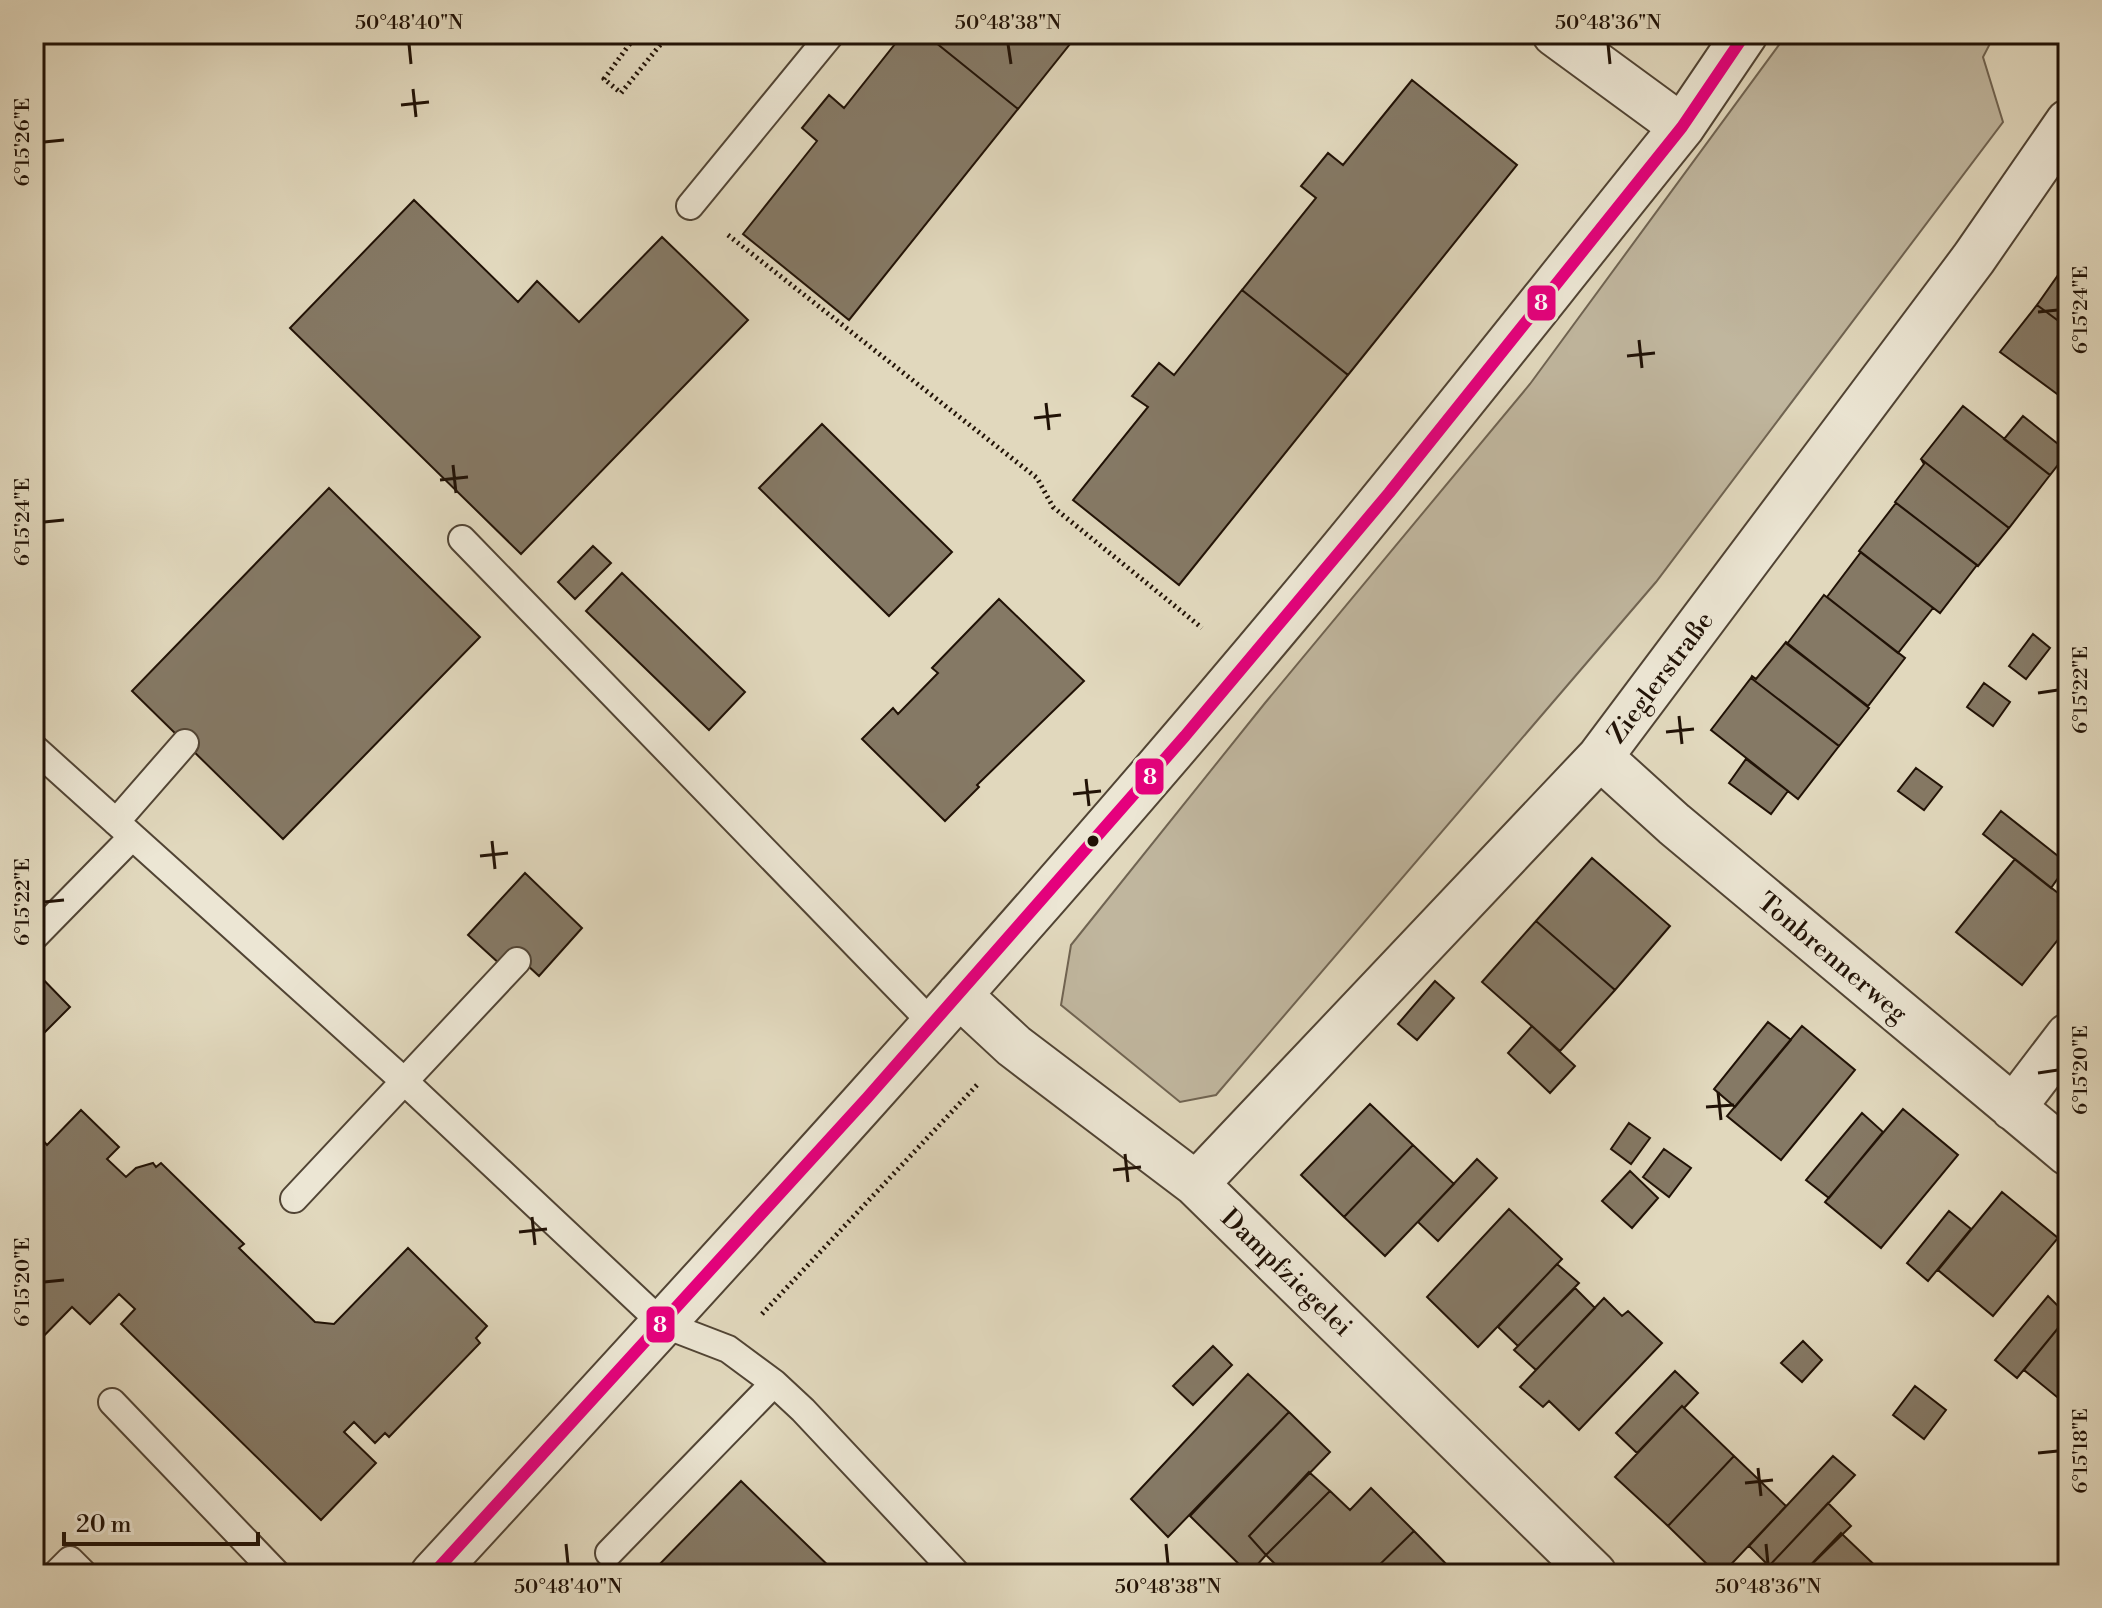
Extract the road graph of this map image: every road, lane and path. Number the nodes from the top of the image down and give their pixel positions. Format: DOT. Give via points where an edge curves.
graph roads {
  1 [pos="637,34"];
  2 [pos="669,34"];
  3 [pos="831,34"];
  4 [pos="1555,34"];
  5 [pos="1745,34"];
  6 [pos="2068,122"];
  7 [pos="1682,127"];
  8 [pos="690,206"];
  9 [pos="462,539"];
  10 [pos="1246,664"];
  11 [pos="185,743"];
  12 [pos="34,748"];
  13 [pos="1600,757"];
  14 [pos="124,830"];
  15 [pos="34,937"];
  16 [pos="517,961"];
  17 [pos="946,1010"];
  18 [pos="2068,1036"];
  19 [pos="1014,1046"];
  20 [pos="404,1081"];
  21 [pos="2013,1108"];
  22 [pos="2068,1153"];
  23 [pos="1196,1184"];
  24 [pos="294,1199"];
  25 [pos="663,1324"];
  26 [pos="728,1349"];
  27 [pos="774,1383"];
  28 [pos="112,1402"];
  29 [pos="609,1553"];
  30 [pos="56,1574"];
  31 [pos="84,1574"];
  32 [pos="277,1574"];
  33 [pos="433,1574"];
  34 [pos="957,1574"];
  35 [pos="1594,1574"];
  1 -- 2 [label="path" via="604,79 621,93"];
  3 -- 8 [label="lane"];
  4 -- 7 [label="street"];
  5 -- 7 [label="street"];
  6 -- 13 [label="street, Zieglerstraße" via="1965,271"];
  7 -- 10 [label="street"];
  8 -- 10 [label="path" via="1037,478 1053,507"];
  9 -- 17 [label="lane"];
  10 -- 17 [label="street"];
  11 -- 14 [label="lane"];
  12 -- 14 [label="lane"];
  13 -- 21 [label="street, Tonbrennerweg"];
  13 -- 23 [label="street, Zieglerstraße"];
  14 -- 15 [label="lane"];
  14 -- 20 [label="lane"];
  16 -- 20 [label="lane"];
  17 -- 19 [label="street, Dampfziegelei"];
  17 -- 25 [label="street"];
  18 -- 21 [label="street"];
  19 -- 23 [label="street, Dampfziegelei"];
  19 -- 26 [label="path"];
  20 -- 24 [label="lane"];
  20 -- 25 [label="lane"];
  21 -- 22 [label="street, Tonbrennerweg"];
  23 -- 35 [label="street, Dampfziegelei"];
  25 -- 26 [label="lane"];
  25 -- 33 [label="street"];
  26 -- 27 [label="lane"];
  27 -- 29 [label="lane"];
  27 -- 34 [label="lane"];
  28 -- 32 [label="lane"];
  30 -- 31 [label="lane" via="70,1560"];
}
